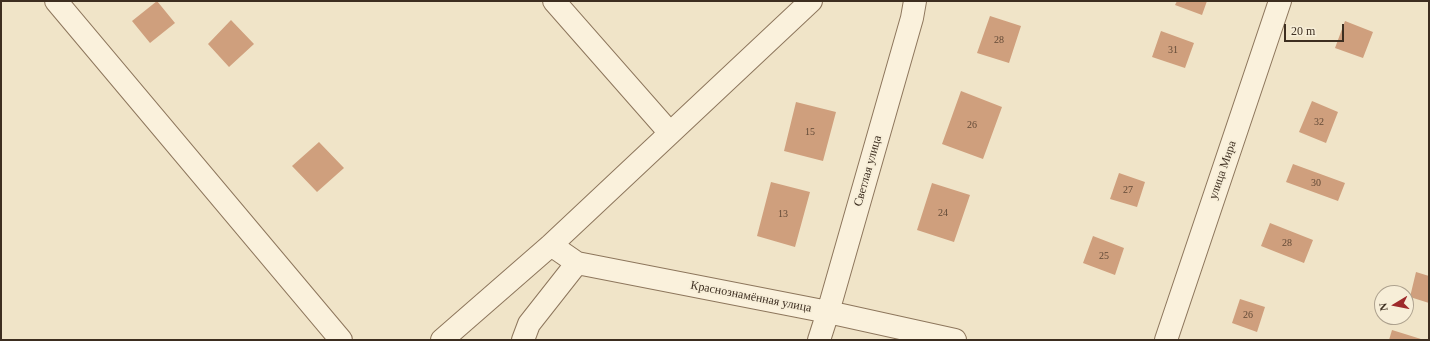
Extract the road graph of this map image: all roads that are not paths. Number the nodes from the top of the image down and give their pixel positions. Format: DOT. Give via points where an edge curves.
graph roads {
  1 [pos="56,1"];
  2 [pos="554,1"];
  3 [pos="811,1"];
  4 [pos="915,1"];
  5 [pos="1280,1"];
  6 [pos="670,133"];
  7 [pos="551,245"];
  8 [pos="577,263"];
  9 [pos="828,312"];
  10 [pos="341,340"];
  11 [pos="442,340"];
  12 [pos="524,340"];
  13 [pos="819,340"];
  14 [pos="955,340"];
  15 [pos="1166,340"];
  1 -- 10 [label="street"];
  2 -- 6 [label="street"];
  3 -- 6 [label="street"];
  4 -- 9 [label="street, Светлая улица"];
  5 -- 15 [label="street, улица Мира"];
  6 -- 7 [label="street"];
  7 -- 8 [label="street, Краснознамённая улица"];
  7 -- 11 [label="street"];
  8 -- 9 [label="street, Краснознамённая улица"];
  8 -- 12 [label="street" via="529,324"];
  9 -- 13 [label="street, Светлая улица"];
  9 -- 14 [label="street, Краснознамённая улица"];
}
